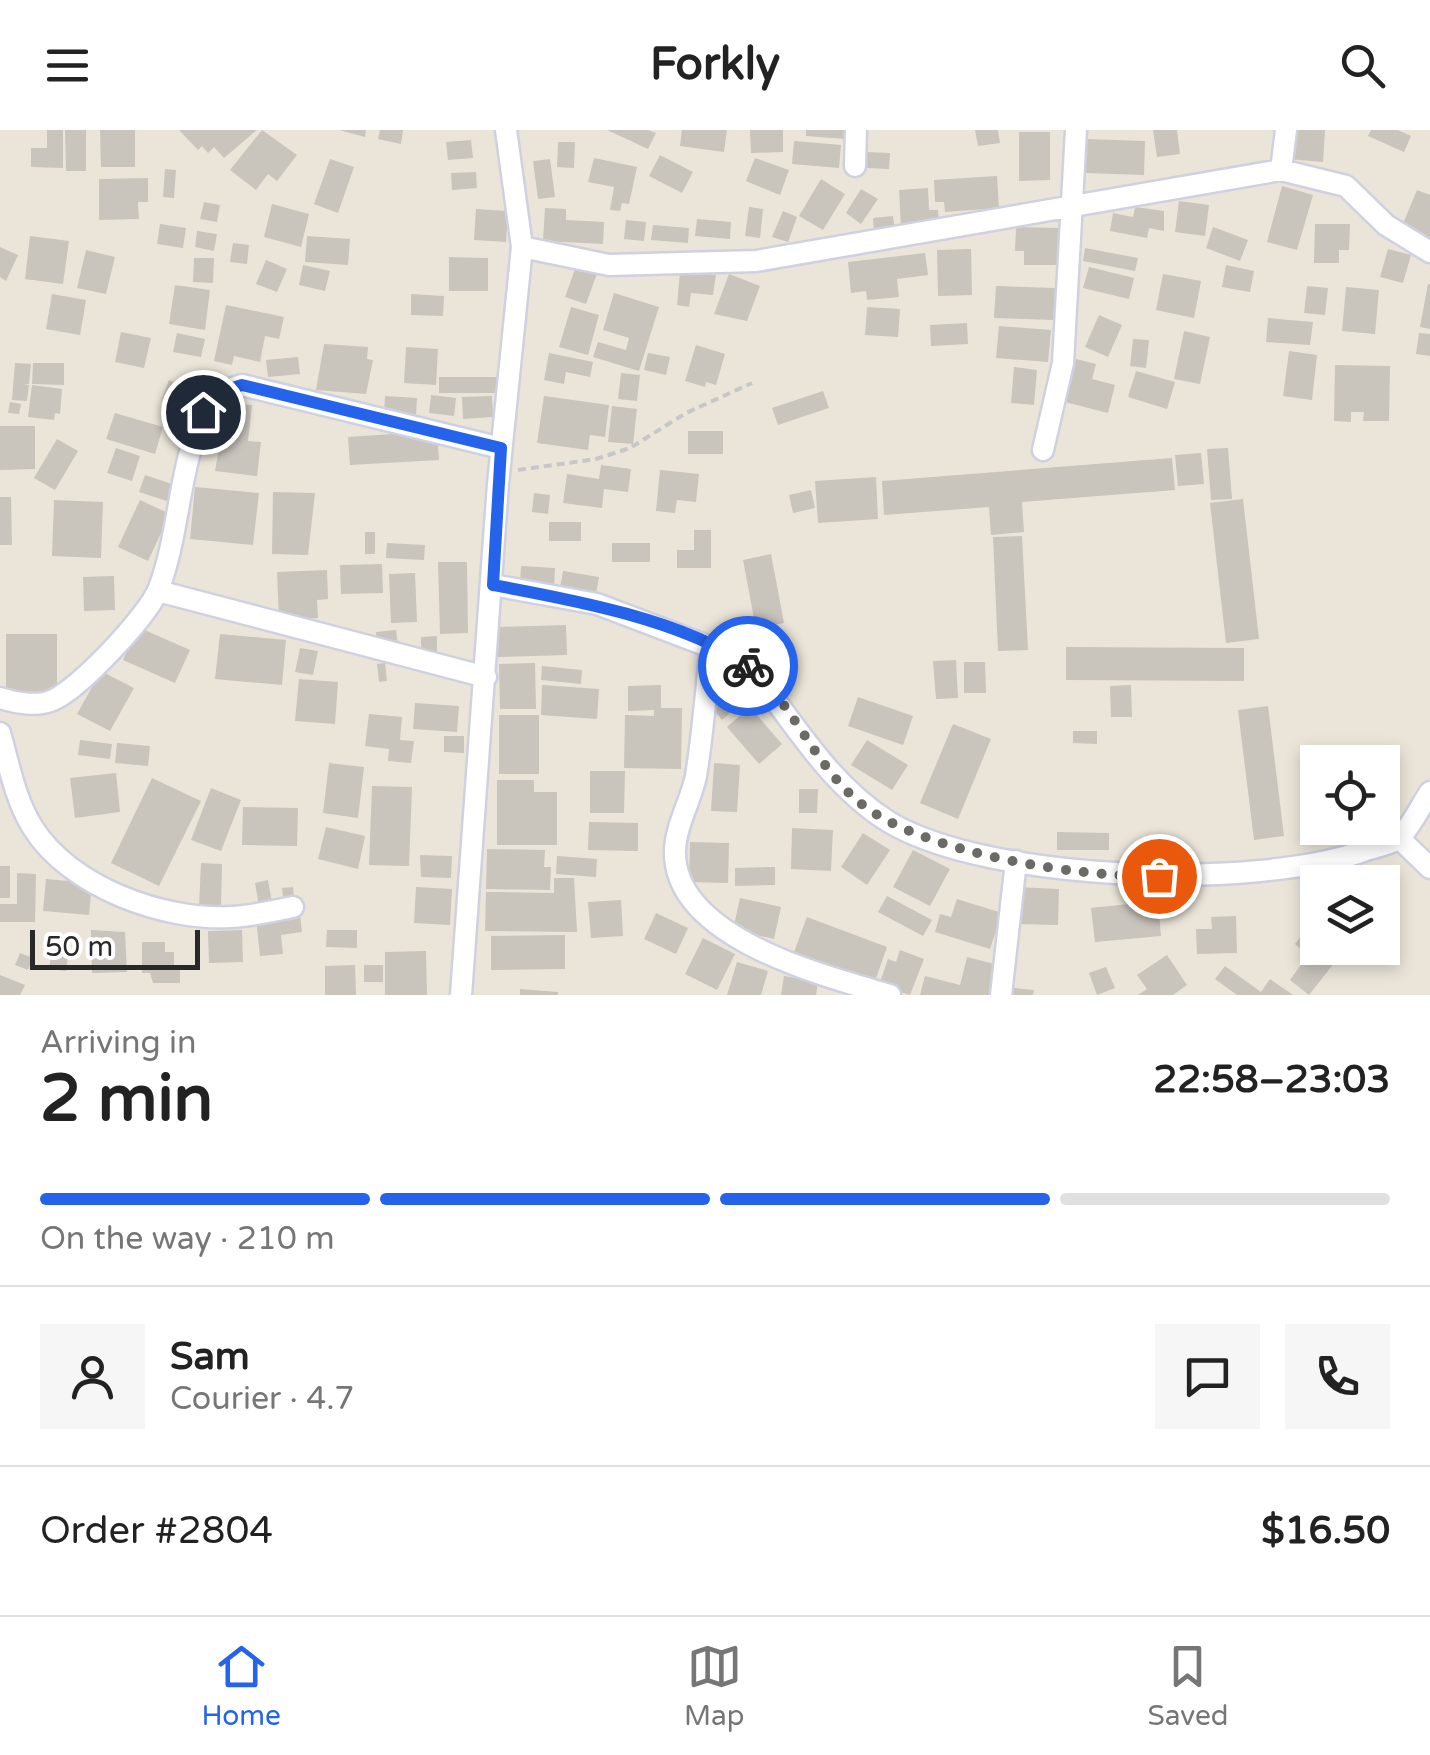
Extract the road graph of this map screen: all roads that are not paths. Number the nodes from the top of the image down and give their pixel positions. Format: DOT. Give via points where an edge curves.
graph roads {
  1 [pos="506,130"];
  2 [pos="856,130"];
  3 [pos="1076,130"];
  4 [pos="1286,130"];
  5 [pos="854,166"];
  6 [pos="1280,170"];
  7 [pos="1073,207"];
  8 [pos="522,247"];
  9 [pos="1430,252"];
  10 [pos="501,448"];
  11 [pos="1044,450"];
  12 [pos="493,585"];
  13 [pos="158,590"];
  14 [pos="711,646"];
  15 [pos="486,677"];
  16 [pos="0,698"];
  17 [pos="0,733"];
  18 [pos="1430,792"];
  19 [pos="1400,837"];
  20 [pos="1400,839"];
  21 [pos="1380,845"];
  22 [pos="1016,862"];
  23 [pos="1430,868"];
  24 [pos="293,908"];
  25 [pos="460,995"];
  26 [pos="890,995"];
  27 [pos="1001,995"];
  1 -- 8 [label="street"];
  2 -- 5 [label="street"];
  3 -- 7 [label="street"];
  4 -- 6 [label="street"];
  6 -- 7 [label="street"];
  6 -- 9 [label="street" via="1346,186 1386,226"];
  7 -- 8 [label="street" via="756,261 609,265"];
  7 -- 11 [label="street" via="1063,364"];
  8 -- 10 [label="street"];
  10 -- 12 [label="street"];
  10 -- 13 [label="street" via="242,385 226,388 203,412 186,459"];
  12 -- 14 [label="street" via="597,604"];
  12 -- 15 [label="street"];
  13 -- 15 [label="street"];
  13 -- 16 [label="street" via="128,632 53,700 17,704"];
  14 -- 22 [label="street" via="753,670 858,802 894,825"];
  14 -- 26 [label="street" via="695,779 675,848 690,896 720,928 754,947"];
  15 -- 25 [label="street"];
  17 -- 24 [label="street" via="32,826 80,874 120,894 197,915"];
  18 -- 19 [label="street"];
  20 -- 23 [label="street"];
  21 -- 22 [label="street" via="1282,872 1150,876"];
  22 -- 27 [label="street"];
}
